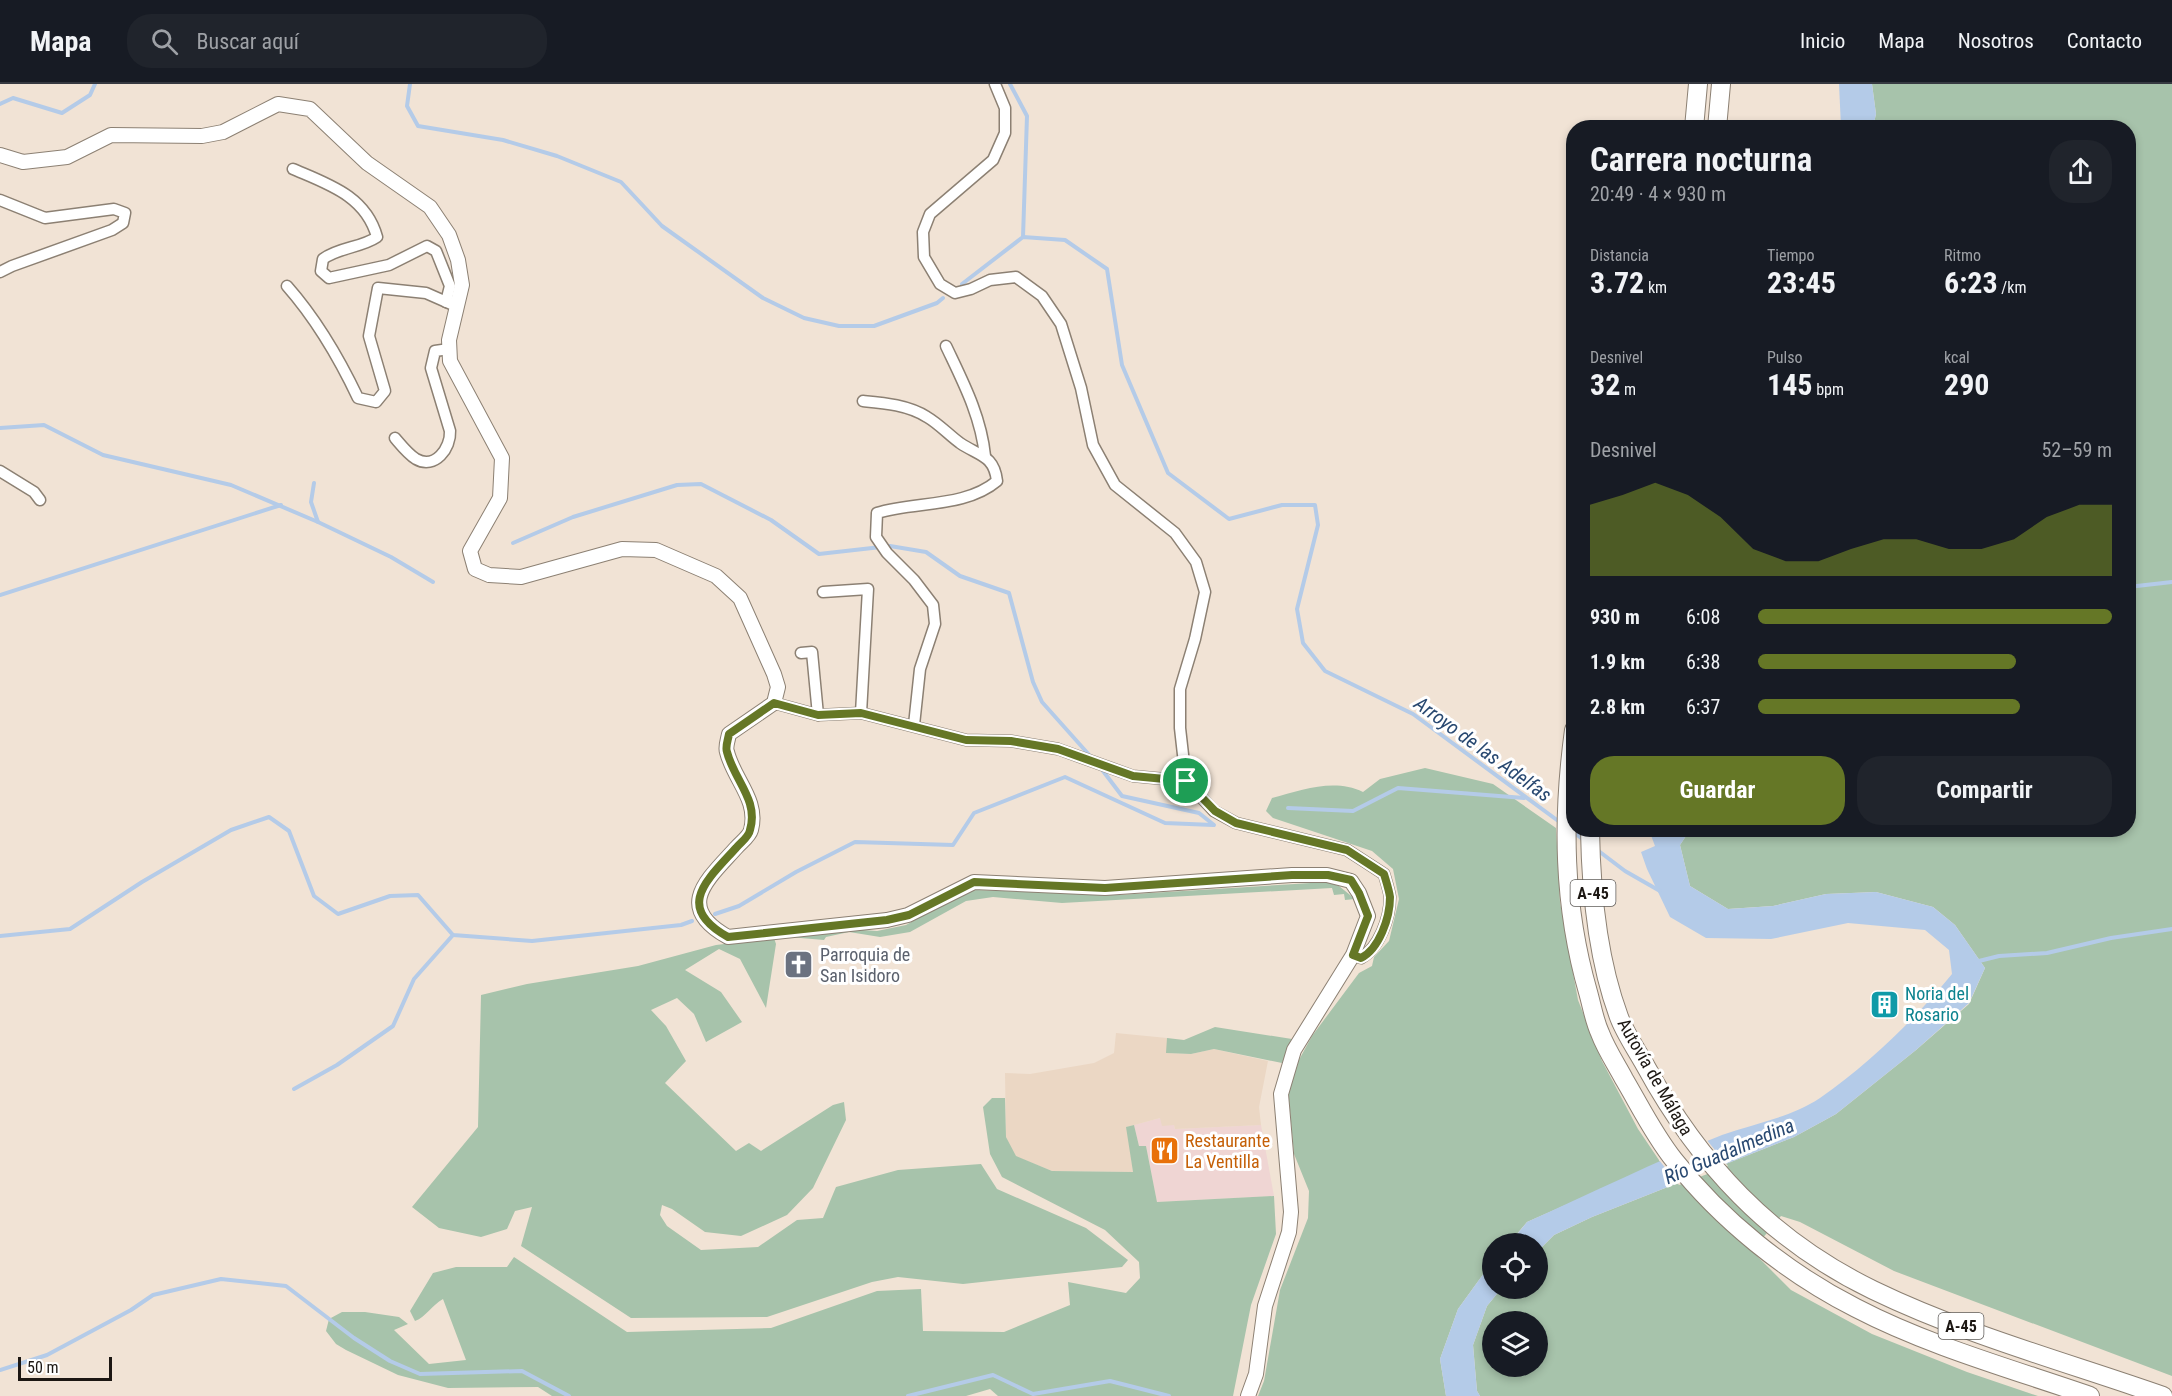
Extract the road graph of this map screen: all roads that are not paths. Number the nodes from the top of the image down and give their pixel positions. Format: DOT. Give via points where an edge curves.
graph roads {
  1 [pos="995,84"];
  2 [pos="1698,88"];
  3 [pos="1721,89"];
  4 [pos="1695,120"];
  5 [pos="1718,120"];
  6 [pos="0,155"];
  7 [pos="293,168"];
  8 [pos="0,200"];
  9 [pos="0,272"];
  10 [pos="287,286"];
  11 [pos="452,304"];
  12 [pos="946,346"];
  13 [pos="449,349"];
  14 [pos="863,401"];
  15 [pos="395,438"];
  16 [pos="985,456"];
  17 [pos="0,471"];
  18 [pos="40,500"];
  19 [pos="823,592"];
  20 [pos="801,653"];
  21 [pos="774,703"];
  22 [pos="861,713"];
  23 [pos="818,715"];
  24 [pos="914,725"];
  25 [pos="1186,781"];
  26 [pos="1566,804"];
  27 [pos="1566,837"];
  28 [pos="1566,837"];
  29 [pos="1590,837"];
  30 [pos="1353,955"];
  31 [pos="1248,1396"];
  32 [pos="2090,1396"];
  33 [pos="2163,1396"];
  1 -- 25 [label="street" via="1005,108 1005,133 993,160 930,214 923,232 924,257 940,284 955,293 990,280 1016,277 1042,296 1061,324 1093,445 1115,485 1175,533 1196,562 1205,592 1180,689"];
  2 -- 4 [label="highway"];
  3 -- 5 [label="highway"];
  6 -- 11 [label="street" via="23,162 67,157 111,135 202,136 223,132 278,104 310,109 367,163 430,207 449,235 458,260 462,285"];
  7 -- 11 [label="street" via="343,191 362,206 374,224 378,237 332,253 324,260 321,271 329,278 389,265 427,246 436,251 450,286"];
  8 -- 9 [label="street" via="45,218 114,209 125,213 123,223 112,230"];
  10 -- 11 [label="street" via="309,311 358,398 375,402 385,391 369,336 378,288 426,292"];
  11 -- 13 [label="street"];
  12 -- 16 [label="street" via="975,408"];
  13 -- 15 [label="street" via="435,351 431,369 451,441 440,457 430,462 417,460"];
  13 -- 21 [label="street" via="450,362 502,458 500,498 470,551 476,569 489,575 521,577 622,549 656,549 683,561 716,576 740,598 774,674 778,687"];
  14 -- 16 [label="street" via="892,404 925,416"];
  16 -- 24 [label="street" via="995,468 997,481 985,492 877,513 876,537 933,605 935,624 920,669"];
  17 -- 18 [label="street"];
  19 -- 22 [label="street" via="868,589"];
  20 -- 23 [label="street" via="813,652"];
  21 -- 23 [label="street"];
  21 -- 30 [label="street" via="729,734 726,751 754,813 750,833 705,882 699,899 702,916 710,927 728,937 887,920 909,915 974,882 1105,888 1328,875 1351,880 1368,916"];
  22 -- 23 [label="street"];
  22 -- 24 [label="street"];
  24 -- 25 [label="street" via="966,740 1011,741 1058,749 1133,776"];
  25 -- 30 [label="street" via="1215,811 1236,823 1347,850 1384,874 1390,897 1384,928 1369,954 1361,958"];
  26 -- 27 [label="highway, Autovía de Málaga / A-45"];
  28 -- 32 [label="highway, Autovía de Málaga / A-45" via="1570,908 1579,962 1600,1034 1646,1118 1703,1194 1758,1244 1806,1280 1857,1309 1920,1336"];
  29 -- 33 [label="highway, Autovía de Málaga / A-45" via="1602,956 1619,1018 1668,1107 1695,1146 1737,1192 1772,1226 1825,1264 1873,1290 1926,1313"];
  30 -- 31 [label="street" via="1294,1050 1281,1094 1291,1212 1265,1306 1256,1374"];
}
